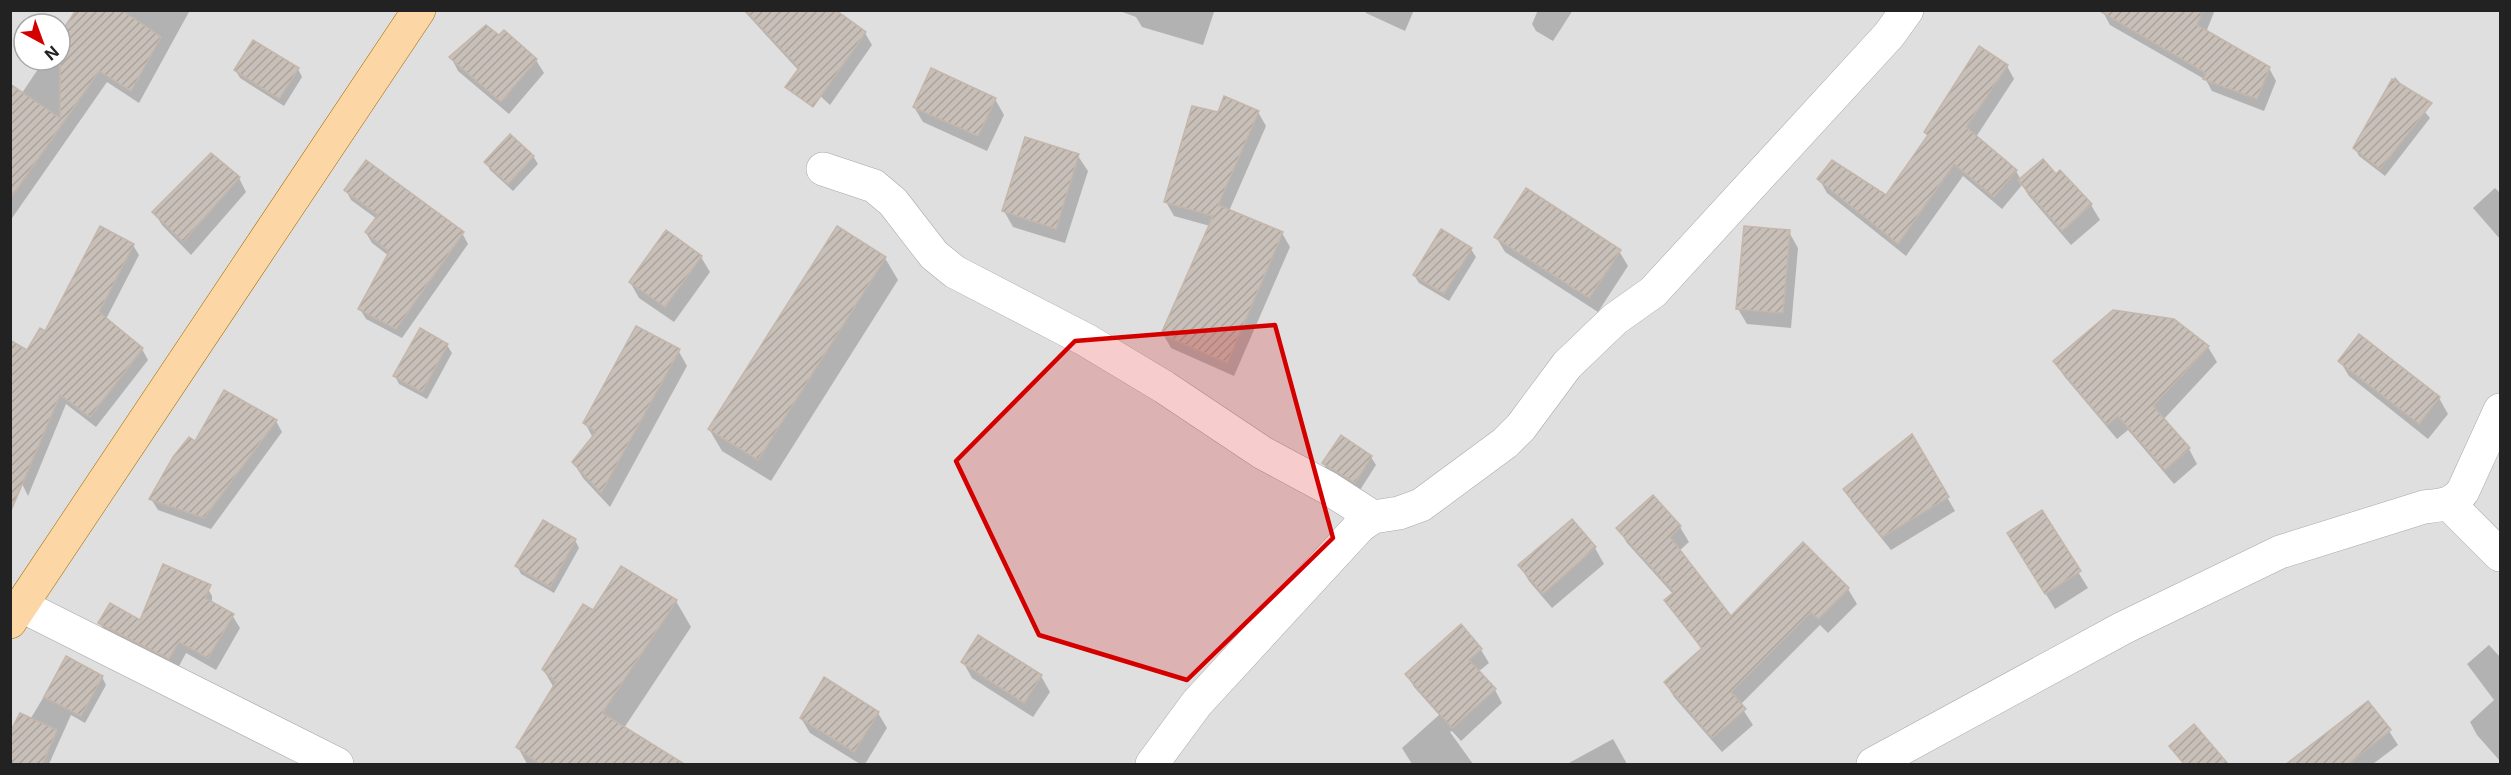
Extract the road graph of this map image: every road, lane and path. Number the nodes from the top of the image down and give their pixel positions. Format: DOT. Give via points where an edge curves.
graph roads {
  1 [pos="419,10"];
  2 [pos="1907,10"];
  3 [pos="823,169"];
  4 [pos="2500,410"];
  5 [pos="2449,504"];
  6 [pos="1372,517"];
  7 [pos="2500,555"];
  8 [pos="16,614"];
  9 [pos="337,765"];
  10 [pos="1152,765"];
  11 [pos="1873,765"];
  1 -- 8 [label="main road"];
  2 -- 6 [label="street" via="1889,35 1653,292 1615,320 1567,365 1505,443 1421,505"];
  3 -- 6 [label="street" via="874,186 893,202 934,255 955,272 1086,340"];
  4 -- 5 [label="street" via="2463,491"];
  5 -- 7 [label="street"];
  5 -- 11 [label="street" via="2424,507 2280,552 2123,628"];
  6 -- 10 [label="street" via="1197,704"];
  8 -- 9 [label="street"];
}
